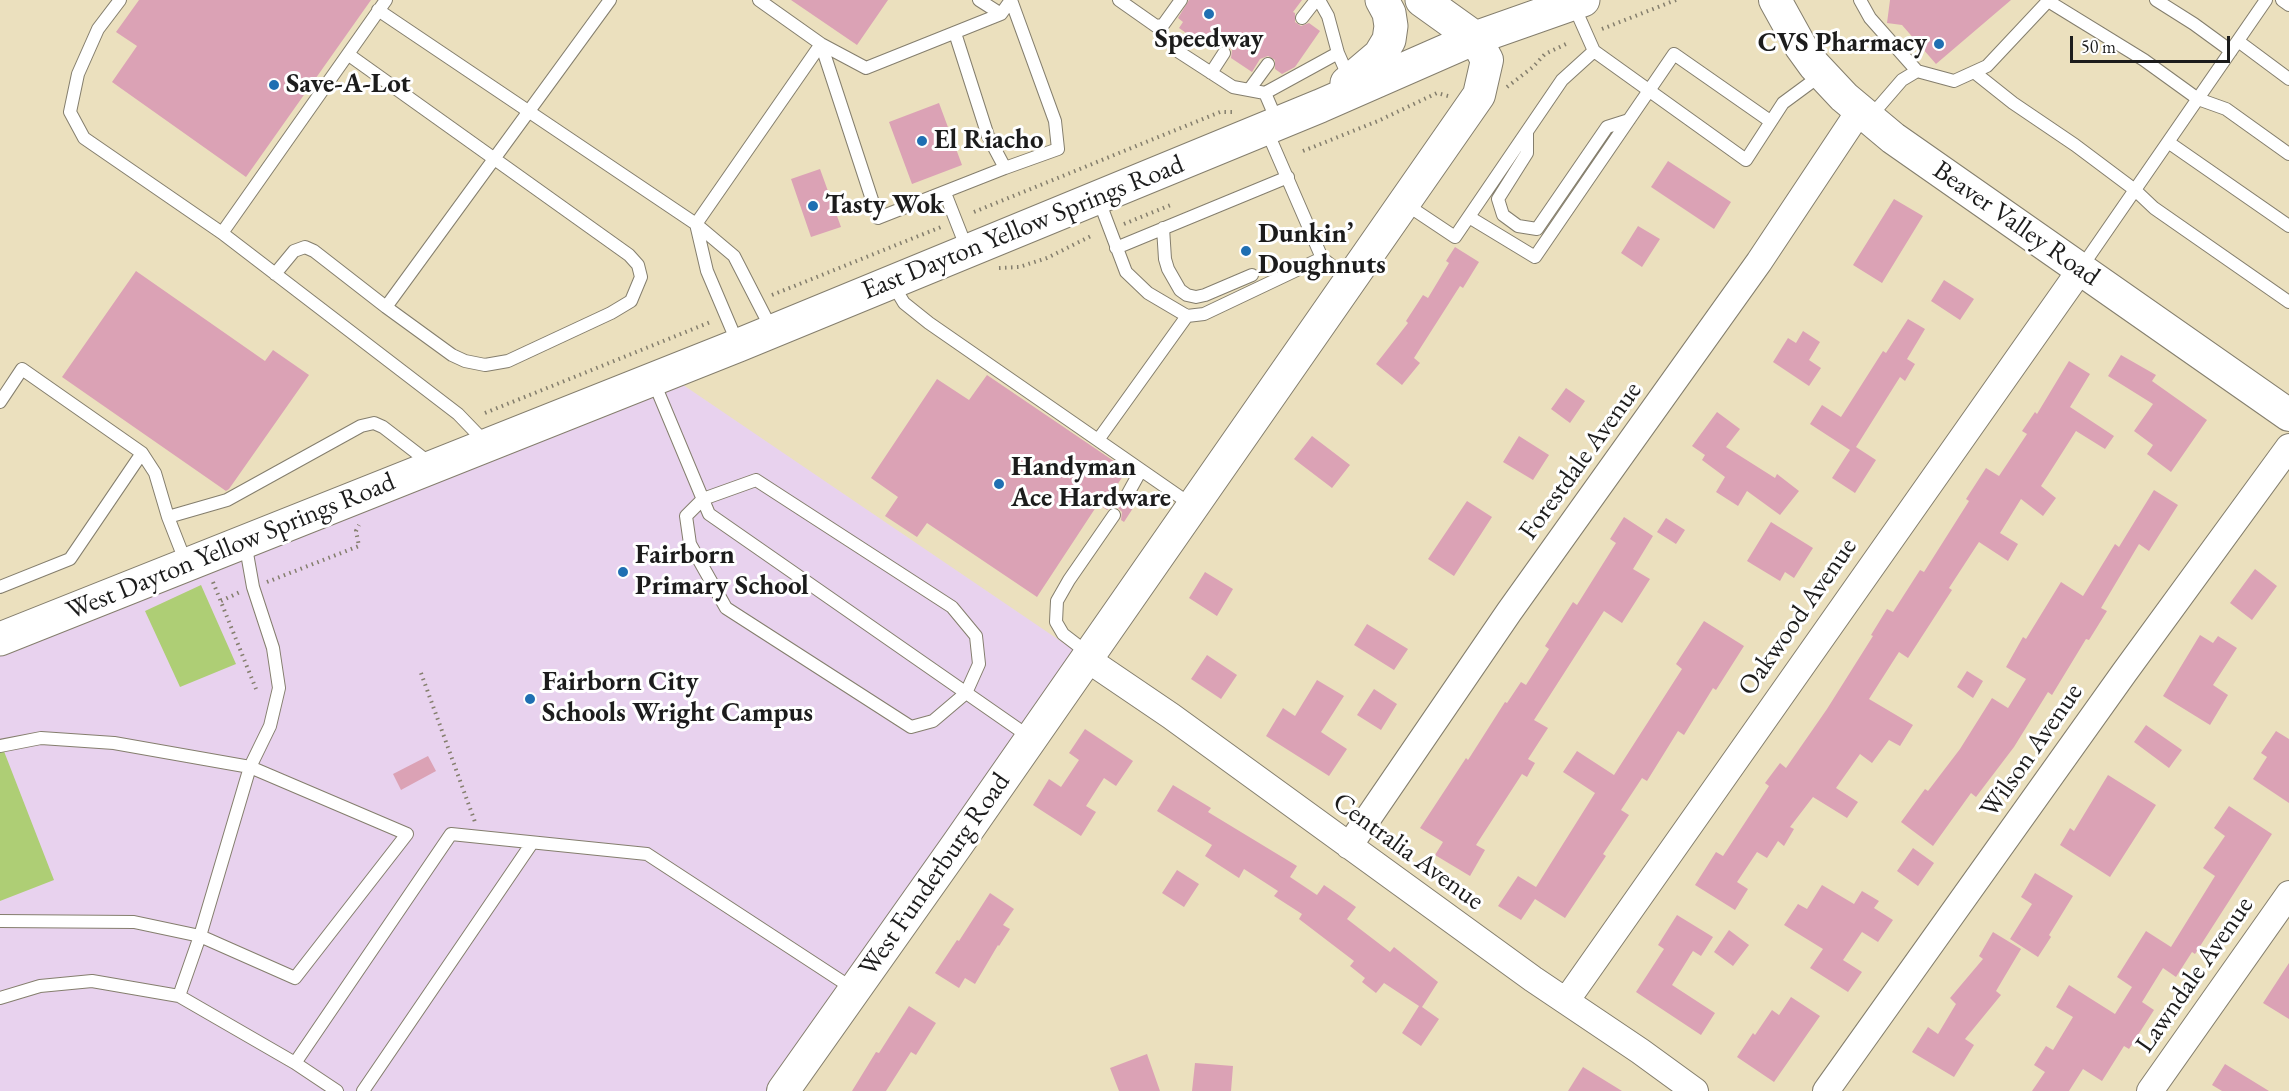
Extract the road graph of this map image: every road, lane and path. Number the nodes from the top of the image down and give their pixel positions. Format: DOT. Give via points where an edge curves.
graph roads {
  1 [pos="120,0"];
  2 [pos="610,0"];
  3 [pos="759,0"];
  4 [pos="979,0"];
  5 [pos="1011,0"];
  6 [pos="1119,0"];
  7 [pos="1181,0"];
  8 [pos="1317,0"];
  9 [pos="1382,0"];
  10 [pos="1422,0"];
  11 [pos="1676,0"];
  12 [pos="1775,0"];
  13 [pos="1860,0"];
  14 [pos="2156,0"];
  15 [pos="2265,0"];
  16 [pos="2282,0"];
  17 [pos="2048,1"];
  18 [pos="1578,2"];
  19 [pos="382,5"];
  20 [pos="2289,5"];
  21 [pos="1001,14"];
  22 [pos="1302,18"];
  23 [pos="1596,32"];
  24 [pos="955,33"];
  25 [pos="1475,38"];
  26 [pos="821,44"];
  27 [pos="1566,44"];
  28 [pos="2235,46"];
  29 [pos="1594,51"];
  30 [pos="1179,52"];
  31 [pos="1224,53"];
  32 [pos="349,55"];
  33 [pos="1268,64"];
  34 [pos="1344,67"];
  35 [pos="1917,71"];
  36 [pos="1974,72"];
  37 [pos="1211,73"];
  38 [pos="1822,74"];
  39 [pos="2289,79"];
  40 [pos="1505,89"];
  41 [pos="1249,90"];
  42 [pos="1648,91"];
  43 [pos="1265,93"];
  44 [pos="1449,96"];
  45 [pos="2198,99"];
  46 [pos="1320,105"];
  47 [pos="529,111"];
  48 [pos="1865,114"];
  49 [pos="1262,120"];
  50 [pos="1629,120"];
  51 [pos="1770,120"];
  52 [pos="1527,131"];
  53 [pos="2168,142"];
  54 [pos="1303,151"];
  55 [pos="2289,154"];
  56 [pos="494,160"];
  57 [pos="1005,168"];
  58 [pos="1288,177"];
  59 [pos="2135,190"];
  60 [pos="945,194"];
  61 [pos="1098,197"];
  62 [pos="1404,203"];
  63 [pos="974,212"];
  64 [pos="1469,217"];
  65 [pos="696,224"];
  66 [pos="2289,226"];
  67 [pos="941,227"];
  68 [pos="1163,228"];
  69 [pos="222,233"];
  70 [pos="1091,236"];
  71 [pos="1116,248"];
  72 [pos="1322,258"];
  73 [pos="978,259"];
  74 [pos="2080,269"];
  75 [pos="275,274"];
  76 [pos="1252,275"];
  77 [pos="1350,280"];
  78 [pos="891,282"];
  79 [pos="768,297"];
  80 [pos="2289,302"];
  81 [pos="386,307"];
  82 [pos="1187,316"];
  83 [pos="714,321"];
  84 [pos="773,331"];
  85 [pos="739,345"];
  86 [pos="652,379"];
  87 [pos="0,402"];
  88 [pos="484,413"];
  89 [pos="2289,416"];
  90 [pos="1098,440"];
  91 [pos="2289,447"];
  92 [pos="142,453"];
  93 [pos="462,456"];
  94 [pos="1141,470"];
  95 [pos="703,499"];
  96 [pos="1125,499"];
  97 [pos="1194,506"];
  98 [pos="1114,515"];
  99 [pos="168,517"];
  100 [pos="360,524"];
  101 [pos="245,542"];
  102 [pos="200,573"];
  103 [pos="0,587"];
  104 [pos="253,587"];
  105 [pos="221,601"];
  106 [pos="0,639"];
  107 [pos="1089,657"];
  108 [pos="421,673"];
  109 [pos="256,689"];
  110 [pos="966,693"];
  111 [pos="1031,739"];
  112 [pos="0,747"];
  113 [pos="250,767"];
  114 [pos="477,827"];
  115 [pos="532,843"];
  116 [pos="1349,846"];
  117 [pos="2289,894"];
  118 [pos="0,921"];
  119 [pos="200,936"];
  120 [pos="855,990"];
  121 [pos="179,996"];
  122 [pos="0,998"];
  123 [pos="1566,1001"];
  124 [pos="295,1063"];
  125 [pos="338,1091"];
  126 [pos="363,1091"];
  127 [pos="783,1091"];
  128 [pos="1695,1091"];
  129 [pos="1826,1091"];
  130 [pos="2150,1091"];
  1 -- 69 [label="lane" via="98,29 78,74 70,112 84,138"];
  2 -- 47 [label="lane"];
  3 -- 26 [label="lane"];
  4 -- 21 [label="lane"];
  5 -- 21 [label="lane"];
  5 -- 57 [label="lane" via="1055,121 1058,149"];
  6 -- 7 [label="lane" via="1156,26 1163,25"];
  8 -- 22 [label="lane"];
  8 -- 34 [label="lane" via="1328,16"];
  9 -- 34 [label="main road" via="1391,26 1380,55"];
  10 -- 25 [label="main road"];
  11 -- 23 [label="path"];
  12 -- 38 [label="street, Beaver Valley Road" via="1801,47"];
  13 -- 35 [label="lane" via="1870,18"];
  14 -- 28 [label="lane"];
  15 -- 28 [label="lane"];
  16 -- 20 [label="lane"];
  17 -- 36 [label="lane" via="1987,66"];
  17 -- 45 [label="lane" via="2144,60"];
  18 -- 25 [label="main road, East Dayton Yellow Springs Road"];
  18 -- 29 [label="lane"];
  19 -- 32 [label="lane"];
  19 -- 47 [label="lane"];
  21 -- 24 [label="lane"];
  24 -- 26 [label="lane" via="866,68"];
  24 -- 57 [label="lane" via="988,136"];
  25 -- 46 [label="main road, East Dayton Yellow Springs Road"];
  25 -- 62 [label="street, West Funderburg Road" via="1487,60 1479,95"];
  26 -- 60 [label="lane" via="878,218"];
  26 -- 65 [label="lane"];
  27 -- 40 [label="path" via="1545,54"];
  28 -- 39 [label="lane"];
  28 -- 45 [label="lane"];
  29 -- 42 [label="lane"];
  29 -- 52 [label="lane" via="1562,80"];
  30 -- 37 [label="lane"];
  31 -- 37 [label="lane"];
  32 -- 56 [label="lane"];
  32 -- 69 [label="lane"];
  33 -- 41 [label="lane"];
  34 -- 43 [label="lane"];
  34 -- 46 [label="main road"];
  35 -- 36 [label="lane" via="1954,81"];
  35 -- 48 [label="lane"];
  36 -- 59 [label="lane"];
  37 -- 41 [label="lane" via="1233,87"];
  38 -- 48 [label="street, Beaver Valley Road"];
  38 -- 51 [label="lane" via="1783,103"];
  41 -- 43 [label="lane"];
  42 -- 50 [label="lane"];
  42 -- 51 [label="lane" via="1674,54"];
  42 -- 51 [label="lane" via="1746,160"];
  43 -- 49 [label="lane"];
  44 -- 54 [label="path" via="1437,93"];
  45 -- 53 [label="lane"];
  45 -- 55 [label="lane" via="2226,110"];
  46 -- 49 [label="main road, East Dayton Yellow Springs Road"];
  47 -- 56 [label="lane"];
  47 -- 65 [label="lane"];
  48 -- 74 [label="street, Beaver Valley Road" via="1893,138"];
  48 -- 116 [label="street, Forestdale Avenue" via="1509,612"];
  49 -- 58 [label="lane"];
  49 -- 61 [label="main road, East Dayton Yellow Springs Road"];
  49 -- 63 [label="path" via="1220,112"];
  50 -- 52 [label="lane" via="1606,127 1537,229 1518,226 1503,215 1498,199 1527,153"];
  50 -- 64 [label="lane" via="1535,257"];
  52 -- 64 [label="lane"];
  53 -- 59 [label="lane"];
  53 -- 66 [label="lane"];
  56 -- 81 [label="lane"];
  56 -- 81 [label="lane" via="629,255 638,265 641,277 631,301 508,361 485,365 452,355"];
  57 -- 60 [label="lane"];
  58 -- 68 [label="lane"];
  58 -- 72 [label="lane"];
  59 -- 74 [label="lane"];
  59 -- 80 [label="lane" via="2154,208"];
  60 -- 73 [label="lane"];
  61 -- 71 [label="lane"];
  61 -- 73 [label="main road, East Dayton Yellow Springs Road"];
  62 -- 64 [label="lane" via="1455,237"];
  62 -- 77 [label="street, West Funderburg Road"];
  65 -- 84 [label="lane" via="734,256"];
  65 -- 85 [label="lane" via="707,271"];
  67 -- 79 [label="path"];
  68 -- 71 [label="lane"];
  68 -- 76 [label="lane" via="1168,269 1187,295 1205,295"];
  69 -- 75 [label="lane"];
  70 -- 73 [label="path" via="1047,258 1018,267"];
  71 -- 82 [label="lane" via="1126,272 1148,293"];
  72 -- 77 [label="lane"];
  72 -- 82 [label="lane" via="1204,314"];
  73 -- 78 [label="main road, East Dayton Yellow Springs Road"];
  74 -- 89 [label="street, Beaver Valley Road"];
  74 -- 123 [label="street, Oakwood Avenue"];
  75 -- 81 [label="lane" via="294,251 305,247"];
  75 -- 93 [label="lane" via="458,414"];
  77 -- 97 [label="street, West Funderburg Road"];
  78 -- 84 [label="main road, East Dayton Yellow Springs Road"];
  78 -- 90 [label="lane" via="904,303 929,323"];
  82 -- 90 [label="lane"];
  83 -- 88 [label="path"];
  84 -- 85 [label="main road, East Dayton Yellow Springs Road"];
  85 -- 86 [label="main road, East Dayton Yellow Springs Road"];
  86 -- 93 [label="main road, East Dayton Yellow Springs Road"];
  86 -- 95 [label="lane"];
  87 -- 92 [label="lane" via="22,369"];
  90 -- 94 [label="lane"];
  91 -- 129 [label="street, Wilson Avenue"];
  92 -- 99 [label="lane" via="155,473"];
  92 -- 103 [label="lane" via="70,559"];
  93 -- 99 [label="lane" via="374,423 361,426 227,500"];
  93 -- 101 [label="main road, West Dayton Yellow Springs Road"];
  94 -- 96 [label="lane"];
  94 -- 97 [label="lane"];
  95 -- 110 [label="lane" via="709,514"];
  95 -- 110 [label="lane" via="756,480 952,607 976,636 980,664"];
  95 -- 110 [label="lane" via="686,516 690,544 726,608 911,727 933,721"];
  97 -- 107 [label="street, West Funderburg Road"];
  98 -- 107 [label="lane" via="1057,601 1056,622 1063,634"];
  99 -- 102 [label="lane"];
  100 -- 104 [label="path" via="356,531 359,546"];
  101 -- 102 [label="main road, West Dayton Yellow Springs Road"];
  101 -- 104 [label="lane"];
  102 -- 105 [label="path"];
  102 -- 106 [label="main road, West Dayton Yellow Springs Road"];
  104 -- 105 [label="path"];
  104 -- 113 [label="lane" via="273,648 279,688 270,726"];
  105 -- 109 [label="path"];
  107 -- 111 [label="street, West Funderburg Road"];
  107 -- 116 [label="street, Centralia Avenue"];
  108 -- 114 [label="path"];
  110 -- 111 [label="lane"];
  111 -- 120 [label="street, West Funderburg Road"];
  112 -- 113 [label="lane" via="41,738 114,743"];
  113 -- 119 [label="lane"];
  113 -- 119 [label="lane" via="406,834 295,978"];
  115 -- 120 [label="lane" via="647,854"];
  115 -- 124 [label="lane" via="451,834"];
  115 -- 126 [label="lane"];
  116 -- 123 [label="street, Centralia Avenue"];
  117 -- 130 [label="street, Lawndale Avenue"];
  118 -- 119 [label="lane" via="134,922"];
  119 -- 121 [label="lane"];
  120 -- 127 [label="street, West Funderburg Road"];
  121 -- 122 [label="lane" via="92,981 40,986"];
  121 -- 124 [label="lane"];
  123 -- 128 [label="street, Centralia Avenue"];
  124 -- 125 [label="lane"];
}
